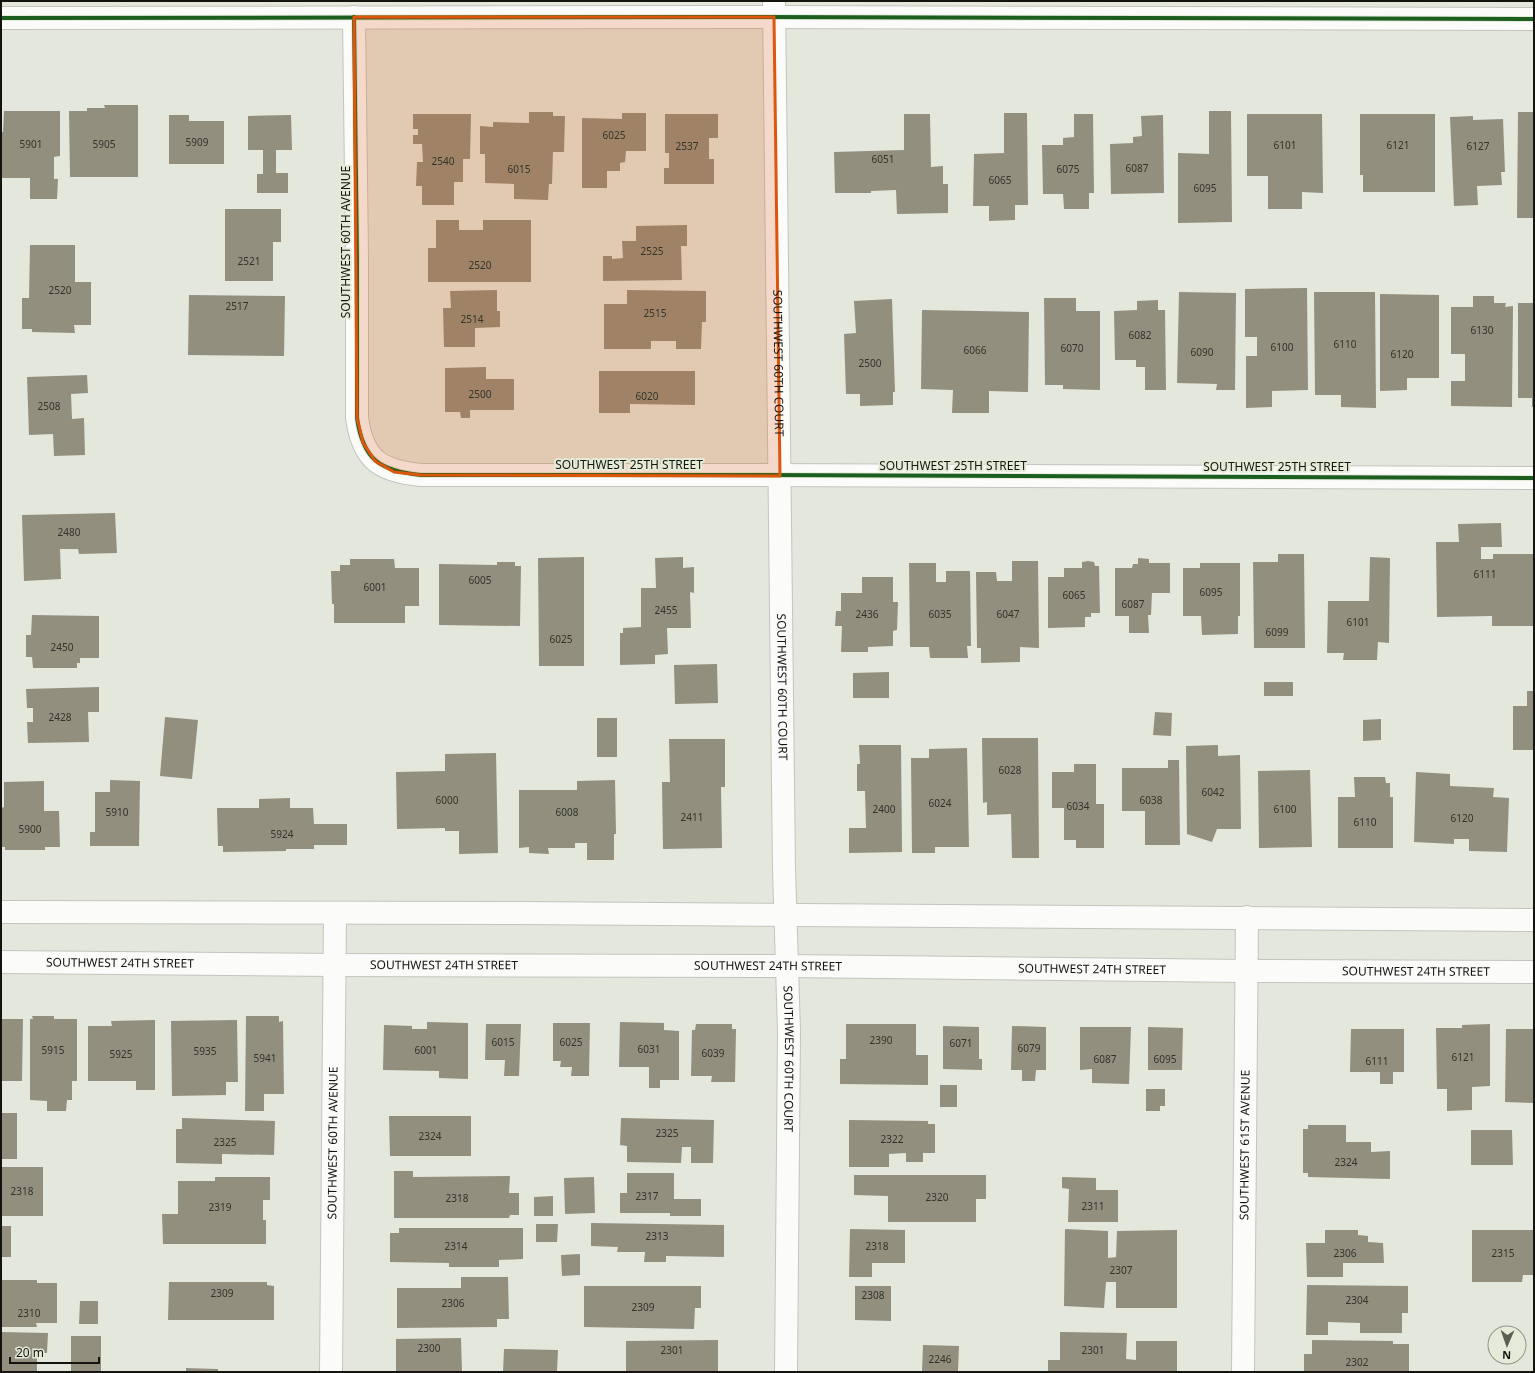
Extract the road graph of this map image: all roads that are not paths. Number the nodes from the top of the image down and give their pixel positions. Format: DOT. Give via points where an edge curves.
graph roads {
  1 [pos="774,9"];
  2 [pos="354,17"];
  3 [pos="1,18"];
  4 [pos="1534,19"];
  5 [pos="375,461"];
  6 [pos="780,476"];
  7 [pos="1534,478"];
  8 [pos="1,912"];
  9 [pos="335,913"];
  10 [pos="786,915"];
  11 [pos="1247,917"];
  12 [pos="1534,920"];
  13 [pos="1,962"];
  14 [pos="334,965"];
  15 [pos="787,966"];
  16 [pos="1246,971"];
  17 [pos="1534,972"];
  18 [pos="331,1372"];
  19 [pos="786,1372"];
  20 [pos="1243,1372"];
  1 -- 2 [label="street"];
  1 -- 4 [label="street"];
  1 -- 6 [label="street, SOUTHWEST 60TH COURT"];
  2 -- 3 [label="street"];
  2 -- 5 [label="street, SOUTHWEST 60TH AVENUE" via="357,418 363,443"];
  5 -- 6 [label="street, SOUTHWEST 25TH STREET" via="394,472 420,476"];
  6 -- 7 [label="street, SOUTHWEST 25TH STREET"];
  6 -- 10 [label="street, SOUTHWEST 60TH COURT"];
  8 -- 9 [label="street"];
  9 -- 10 [label="street"];
  9 -- 14 [label="street, SOUTHWEST 60TH AVENUE"];
  10 -- 11 [label="street"];
  10 -- 15 [label="street, SOUTHWEST 60TH COURT"];
  11 -- 12 [label="street"];
  11 -- 16 [label="street, SOUTHWEST 61ST AVENUE"];
  13 -- 14 [label="street, SOUTHWEST 24TH STREET"];
  14 -- 15 [label="street, SOUTHWEST 24TH STREET"];
  14 -- 18 [label="street, SOUTHWEST 60TH AVENUE"];
  15 -- 16 [label="street, SOUTHWEST 24TH STREET"];
  15 -- 19 [label="street, SOUTHWEST 60TH COURT" via="789,1031"];
  16 -- 17 [label="street, SOUTHWEST 24TH STREET"];
  16 -- 20 [label="street, SOUTHWEST 61ST AVENUE"];
}
